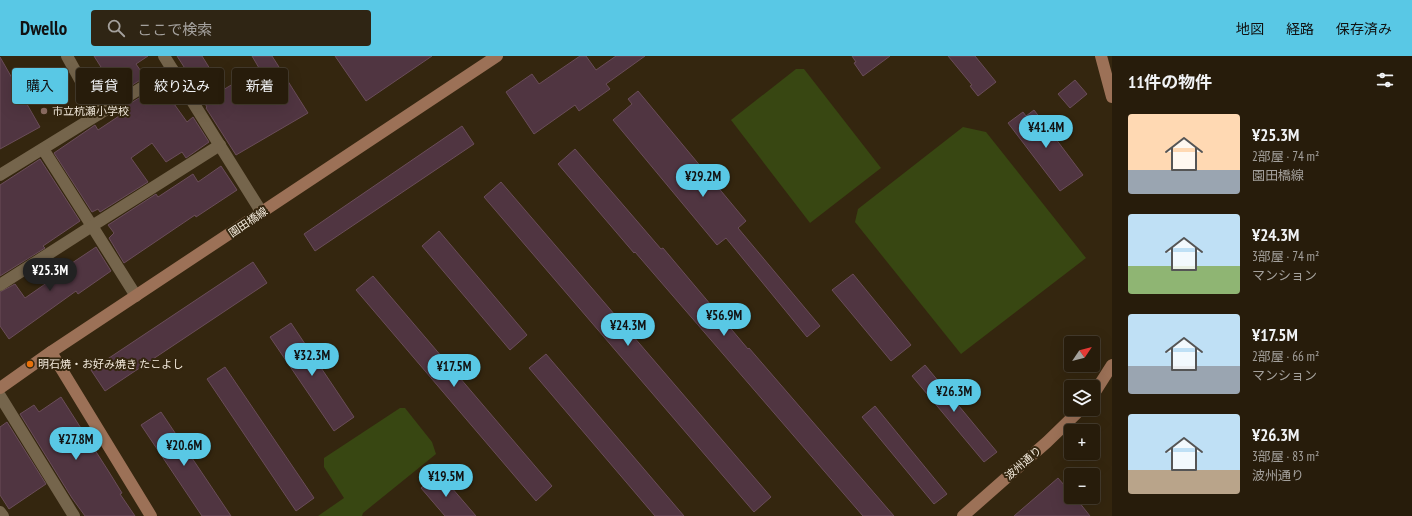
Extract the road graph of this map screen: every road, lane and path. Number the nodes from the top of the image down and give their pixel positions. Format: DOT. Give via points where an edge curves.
graph roads {
  1 [pos="66,56"];
  2 [pos="164,56"];
  3 [pos="497,56"];
  4 [pos="1101,56"];
  5 [pos="171,68"];
  6 [pos="140,89"];
  7 [pos="1112,97"];
  8 [pos="194,104"];
  9 [pos="99,114"];
  10 [pos="220,145"];
  11 [pos="43,149"];
  12 [pos="0,175"];
  13 [pos="262,213"];
  14 [pos="92,226"];
  15 [pos="0,285"];
  16 [pos="136,296"];
  17 [pos="51,352"];
  18 [pos="1112,364"];
  19 [pos="1100,384"];
  20 [pos="0,388"];
  21 [pos="0,396"];
  22 [pos="1074,416"];
  23 [pos="0,512"];
  24 [pos="2,516"];
  25 [pos="74,516"];
  26 [pos="151,516"];
  27 [pos="963,516"];
  1 -- 9 [label="street"];
  2 -- 5 [label="street"];
  3 -- 13 [label="street, 園田橋線"];
  4 -- 7 [label="street"];
  6 -- 9 [label="street"];
  8 -- 10 [label="street"];
  9 -- 11 [label="street"];
  10 -- 13 [label="street"];
  10 -- 14 [label="street"];
  11 -- 12 [label="street"];
  11 -- 14 [label="street"];
  13 -- 16 [label="street, 園田橋線"];
  14 -- 15 [label="street"];
  14 -- 16 [label="street"];
  16 -- 17 [label="street, 園田橋線"];
  17 -- 20 [label="street, 園田橋線"];
  17 -- 26 [label="street"];
  18 -- 19 [label="street"];
  21 -- 25 [label="street"];
  22 -- 27 [label="street, 波州通り"];
  23 -- 24 [label="street"];
}
